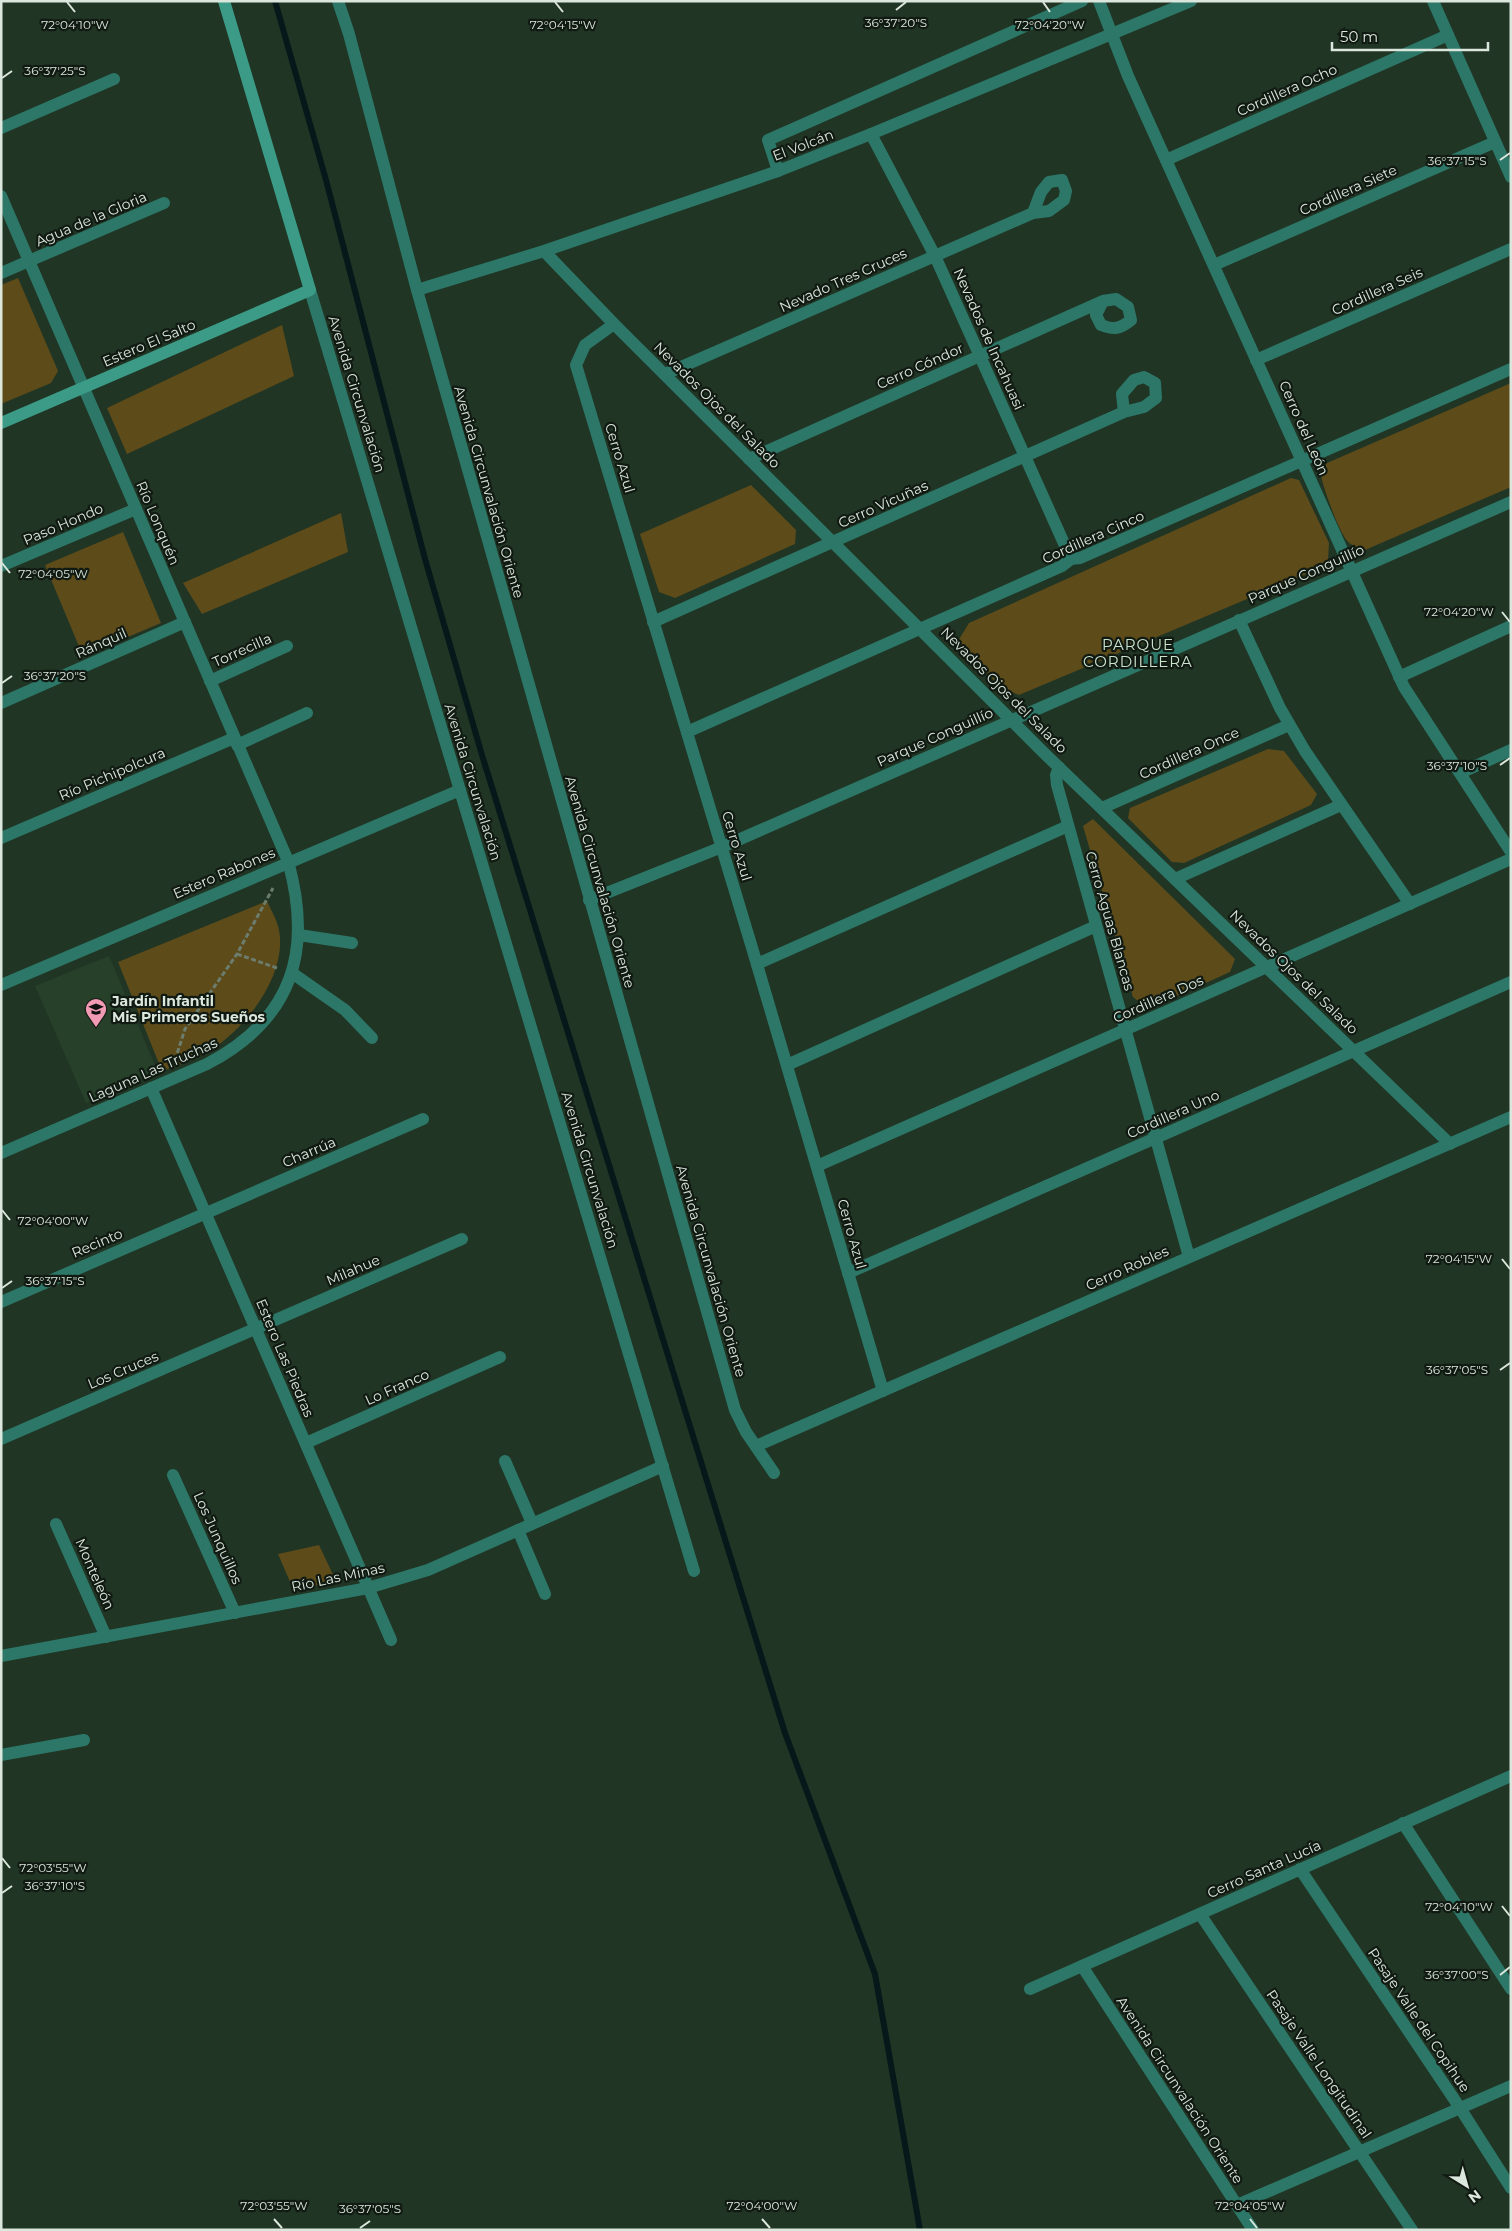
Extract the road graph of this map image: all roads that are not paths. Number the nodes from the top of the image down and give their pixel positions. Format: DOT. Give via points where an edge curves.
graph roads {
  1 [pos="224,1"];
  2 [pos="338,1"];
  3 [pos="1082,1"];
  4 [pos="1099,1"];
  5 [pos="1191,1"];
  6 [pos="1433,1"];
  7 [pos="1111,34"];
  8 [pos="1448,35"];
  9 [pos="114,79"];
  10 [pos="1,128"];
  11 [pos="871,134"];
  12 [pos="1495,142"];
  13 [pos="1166,160"];
  14 [pos="778,171"];
  15 [pos="1511,177"];
  16 [pos="1,196"];
  17 [pos="164,203"];
  18 [pos="1033,213"];
  19 [pos="1511,249"];
  20 [pos="544,251"];
  21 [pos="935,256"];
  22 [pos="29,261"];
  23 [pos="1214,265"];
  24 [pos="1,273"];
  25 [pos="310,290"];
  26 [pos="417,290"];
  27 [pos="1102,300"];
  28 [pos="614,324"];
  29 [pos="980,356"];
  30 [pos="1256,360"];
  31 [pos="1511,370"];
  32 [pos="665,374"];
  33 [pos="84,388"];
  34 [pos="1124,412"];
  35 [pos="1,423"];
  36 [pos="1026,456"];
  37 [pos="750,459"];
  38 [pos="1302,462"];
  39 [pos="1511,502"];
  40 [pos="136,509"];
  41 [pos="833,542"];
  42 [pos="1071,559"];
  43 [pos="1,566"];
  44 [pos="1351,570"];
  45 [pos="1239,620"];
  46 [pos="185,622"];
  47 [pos="654,622"];
  48 [pos="1511,626"];
  49 [pos="922,629"];
  50 [pos="287,646"];
  51 [pos="1399,677"];
  52 [pos="210,681"];
  53 [pos="1,703"];
  54 [pos="307,713"];
  55 [pos="1012,720"];
  56 [pos="1289,724"];
  57 [pos="687,732"];
  58 [pos="236,741"];
  59 [pos="1511,750"];
  60 [pos="1059,767"];
  61 [pos="1460,773"];
  62 [pos="460,790"];
  63 [pos="1341,805"];
  64 [pos="1102,808"];
  65 [pos="1068,826"];
  66 [pos="1,838"];
  67 [pos="722,847"];
  68 [pos="1511,852"];
  69 [pos="1511,859"];
  70 [pos="288,862"];
  71 [pos="1175,879"];
  72 [pos="589,900"];
  73 [pos="1410,904"];
  74 [pos="1096,926"];
  75 [pos="299,935"];
  76 [pos="352,943"];
  77 [pos="757,964"];
  78 [pos="1267,967"];
  79 [pos="292,973"];
  80 [pos="1511,982"];
  81 [pos="1,985"];
  82 [pos="1125,1030"];
  83 [pos="372,1038"];
  84 [pos="1354,1050"];
  85 [pos="787,1065"];
  86 [pos="151,1088"];
  87 [pos="1511,1117"];
  88 [pos="423,1119"];
  89 [pos="1156,1138"];
  90 [pos="1450,1144"];
  91 [pos="1,1153"];
  92 [pos="816,1166"];
  93 [pos="206,1213"];
  94 [pos="462,1239"];
  95 [pos="1189,1258"];
  96 [pos="848,1273"];
  97 [pos="1,1302"];
  98 [pos="256,1328"];
  99 [pos="500,1358"];
  100 [pos="882,1391"];
  101 [pos="1,1439"];
  102 [pos="306,1443"];
  103 [pos="756,1446"];
  104 [pos="505,1461"];
  105 [pos="663,1466"];
  106 [pos="774,1473"];
  107 [pos="173,1475"];
  108 [pos="532,1523"];
  109 [pos="56,1524"];
  110 [pos="518,1530"];
  111 [pos="694,1571"];
  112 [pos="368,1588"];
  113 [pos="545,1594"];
  114 [pos="235,1613"];
  115 [pos="106,1637"];
  116 [pos="391,1640"];
  117 [pos="1,1656"];
  118 [pos="84,1740"];
  119 [pos="1,1755"];
  120 [pos="1510,1777"];
  121 [pos="1403,1823"];
  122 [pos="1300,1870"];
  123 [pos="1200,1914"];
  124 [pos="1082,1966"];
  125 [pos="1511,1988"];
  126 [pos="1030,1989"];
  127 [pos="1511,2086"];
  128 [pos="1460,2108"];
  129 [pos="1359,2150"];
  130 [pos="1511,2188"];
  131 [pos="1237,2205"];
  132 [pos="1253,2230"];
  133 [pos="1412,2230"];
  1 -- 25 [label="street, Avenida Circunvalación"];
  2 -- 26 [label="street"];
  3 -- 14 [label="street, El Volcán" via="768,140"];
  4 -- 7 [label="street, Cerro del León"];
  5 -- 7 [label="street, El Volcán"];
  6 -- 8 [label="street"];
  7 -- 11 [label="street, El Volcán"];
  7 -- 13 [label="street, Cerro del León"];
  8 -- 12 [label="street"];
  8 -- 13 [label="street, Cordillera Ocho"];
  9 -- 10 [label="street"];
  11 -- 14 [label="street, El Volcán"];
  11 -- 21 [label="street, Nevados de Incahuasi"];
  12 -- 15 [label="street"];
  12 -- 23 [label="street, Cordillera Siete"];
  13 -- 23 [label="street, Cerro del León"];
  14 -- 20 [label="street, El Volcán"];
  16 -- 22 [label="street, Río Lonquén"];
  17 -- 22 [label="street, Agua de la Gloria"];
  18 -- 21 [label="street, Nevado Tres Cruces"];
  19 -- 30 [label="street, Cordillera Seis"];
  20 -- 26 [label="street, El Volcán"];
  20 -- 28 [label="street, Nevados Ojos del Salado"];
  21 -- 29 [label="street, Nevados de Incahuasi"];
  21 -- 32 [label="street, Nevado Tres Cruces"];
  22 -- 24 [label="street, Agua de la Gloria"];
  22 -- 33 [label="street, Río Lonquén"];
  23 -- 30 [label="street, Cerro del León"];
  25 -- 33 [label="street, Estero El Salto"];
  25 -- 62 [label="street, Avenida Circunvalación"];
  26 -- 72 [label="street, Avenida Circunvalación Oriente"];
  27 -- 29 [label="street, Cerro Cóndor"];
  28 -- 32 [label="street, Nevados Ojos del Salado"];
  28 -- 47 [label="street, Cerro Azul" via="585,345 576,365"];
  29 -- 36 [label="street, Nevados de Incahuasi"];
  29 -- 37 [label="street, Cerro Cóndor"];
  30 -- 38 [label="street, Cerro del León"];
  31 -- 38 [label="street, Cordillera Cinco"];
  32 -- 37 [label="street, Nevados Ojos del Salado"];
  33 -- 35 [label="street, Estero El Salto"];
  33 -- 40 [label="street, Río Lonquén"];
  34 -- 36 [label="street, Cerro Vicuñas"];
  36 -- 41 [label="street, Cerro Vicuñas"];
  36 -- 42 [label="street, Nevados de Incahuasi"];
  37 -- 41 [label="street, Nevados Ojos del Salado"];
  38 -- 42 [label="street, Cordillera Cinco" via="1080,558"];
  38 -- 44 [label="street, Cerro del León"];
  39 -- 44 [label="street, Parque Conguillío"];
  40 -- 43 [label="street, Paso Hondo"];
  40 -- 46 [label="street, Río Lonquén"];
  41 -- 47 [label="street, Cerro Vicuñas"];
  41 -- 49 [label="street, Nevados Ojos del Salado"];
  42 -- 49 [label="street, Cordillera Cinco" via="1062,566"];
  44 -- 45 [label="street, Parque Conguillío"];
  44 -- 51 [label="street, Cerro del León"];
  45 -- 55 [label="street, Parque Conguillío"];
  45 -- 56 [label="street"];
  46 -- 52 [label="street, Río Lonquén"];
  46 -- 53 [label="street, Ránquil"];
  47 -- 57 [label="street, Cerro Azul"];
  48 -- 51 [label="street"];
  49 -- 55 [label="street, Nevados Ojos del Salado"];
  49 -- 57 [label="street, Cordillera Cinco"];
  50 -- 52 [label="street, Torrecilla"];
  51 -- 61 [label="street, Cerro del León"];
  52 -- 58 [label="street, Río Lonquén"];
  54 -- 58 [label="street, Río Pichipolcura"];
  55 -- 60 [label="street, Nevados Ojos del Salado"];
  55 -- 67 [label="street, Parque Conguillío"];
  56 -- 63 [label="street"];
  56 -- 64 [label="street, Cordillera Once"];
  57 -- 67 [label="street, Cerro Azul"];
  58 -- 66 [label="street, Río Pichipolcura"];
  58 -- 70 [label="street, Río Lonquén"];
  59 -- 61 [label="street"];
  60 -- 64 [label="street, Nevados Ojos del Salado"];
  60 -- 65 [label="street, Cerro Aguas Blancas" via="1057,785"];
  61 -- 68 [label="street, Cerro del León"];
  62 -- 70 [label="street, Estero Rabones"];
  62 -- 105 [label="street, Avenida Circunvalación"];
  63 -- 71 [label="street"];
  63 -- 73 [label="street"];
  64 -- 71 [label="street, Nevados Ojos del Salado"];
  65 -- 74 [label="street, Cerro Aguas Blancas"];
  65 -- 77 [label="street"];
  67 -- 72 [label="street, Parque Conguillío"];
  67 -- 77 [label="street, Cerro Azul"];
  69 -- 73 [label="street, Cordillera Dos"];
  70 -- 75 [label="street, Laguna Las Truchas" via="297,899"];
  70 -- 81 [label="street, Estero Rabones"];
  71 -- 78 [label="street, Nevados Ojos del Salado"];
  72 -- 103 [label="street, Avenida Circunvalación Oriente" via="735,1410"];
  73 -- 78 [label="street, Cordillera Dos"];
  74 -- 82 [label="street, Cerro Aguas Blancas"];
  74 -- 85 [label="street"];
  75 -- 76 [label="street"];
  75 -- 79 [label="street, Laguna Las Truchas"];
  77 -- 85 [label="street, Cerro Azul"];
  78 -- 82 [label="street, Cordillera Dos"];
  78 -- 84 [label="street, Nevados Ojos del Salado"];
  79 -- 83 [label="street" via="345,1010"];
  79 -- 86 [label="street, Laguna Las Truchas" via="284,993 260,1026 243,1042 226,1054"];
  80 -- 84 [label="street, Cordillera Uno"];
  82 -- 89 [label="street, Cerro Aguas Blancas"];
  82 -- 92 [label="street, Cordillera Dos"];
  84 -- 89 [label="street, Cordillera Uno"];
  84 -- 90 [label="street, Nevados Ojos del Salado"];
  85 -- 92 [label="street, Cerro Azul"];
  86 -- 91 [label="street, Laguna Las Truchas"];
  86 -- 93 [label="street, Estero Las Piedras"];
  87 -- 90 [label="street, Cerro Robles"];
  88 -- 93 [label="street, Charrúa"];
  89 -- 95 [label="street, Cerro Aguas Blancas"];
  89 -- 96 [label="street, Cordillera Uno"];
  90 -- 95 [label="street, Cerro Robles"];
  92 -- 96 [label="street, Cerro Azul"];
  93 -- 97 [label="street, Recinto"];
  93 -- 98 [label="street, Estero Las Piedras"];
  94 -- 98 [label="street, Milahue"];
  95 -- 100 [label="street, Cerro Robles"];
  96 -- 100 [label="street, Cerro Azul"];
  98 -- 101 [label="street, Los Cruces"];
  98 -- 102 [label="street, Estero Las Piedras"];
  99 -- 102 [label="street, Lo Franco"];
  100 -- 103 [label="street, Cerro Robles"];
  102 -- 112 [label="street, Estero Las Piedras"];
  103 -- 106 [label="street, Avenida Circunvalación Oriente"];
  104 -- 108 [label="street"];
  105 -- 108 [label="street, Río Las Minas"];
  105 -- 111 [label="street, Avenida Circunvalación"];
  107 -- 114 [label="street, Los Junquillos"];
  108 -- 110 [label="street, Río Las Minas"];
  109 -- 115 [label="street, Monteleón"];
  110 -- 112 [label="street, Río Las Minas" via="428,1570"];
  110 -- 113 [label="street"];
  112 -- 114 [label="street, Río Las Minas"];
  112 -- 116 [label="street, Estero Las Piedras"];
  114 -- 115 [label="street, Río Las Minas"];
  115 -- 117 [label="street, Río Las Minas"];
  118 -- 119 [label="street"];
  120 -- 121 [label="street, Cerro Santa Lucía"];
  121 -- 122 [label="street, Cerro Santa Lucía"];
  121 -- 125 [label="street"];
  122 -- 123 [label="street, Cerro Santa Lucía"];
  122 -- 128 [label="street, Pasaje Valle del Copihue"];
  123 -- 124 [label="street, Cerro Santa Lucía"];
  123 -- 129 [label="street, Pasaje Valle Longitudinal"];
  124 -- 126 [label="street, Cerro Santa Lucía"];
  124 -- 131 [label="street, Avenida Circunvalación Oriente"];
  127 -- 128 [label="street"];
  128 -- 129 [label="street"];
  128 -- 130 [label="street, Pasaje Valle del Copihue"];
  129 -- 131 [label="street"];
  129 -- 133 [label="street, Pasaje Valle Longitudinal"];
  131 -- 132 [label="street, Avenida Circunvalación Oriente"];
}
